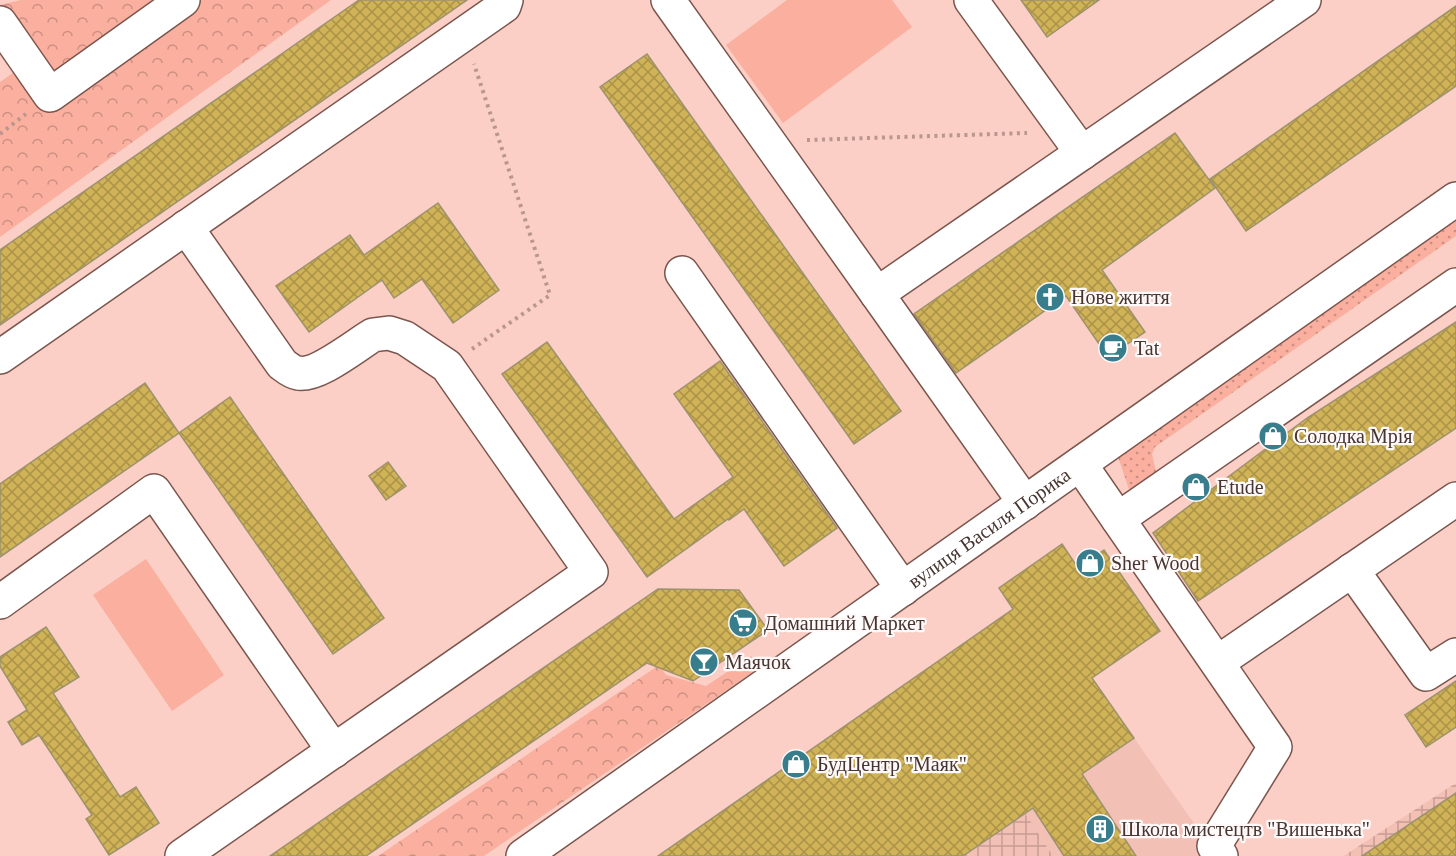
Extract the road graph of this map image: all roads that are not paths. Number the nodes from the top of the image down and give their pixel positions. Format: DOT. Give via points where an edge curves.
graph roads {
  1 [pos="183,0"];
  2 [pos="668,0"];
  3 [pos="971,0"];
  4 [pos="1304,0"];
  5 [pos="503,2"];
  6 [pos="0,23"];
  7 [pos="1075,143"];
  8 [pos="1456,199"];
  9 [pos="186,227"];
  10 [pos="682,273"];
  11 [pos="1456,285"];
  12 [pos="877,294"];
  13 [pos="0,357"];
  14 [pos="1080,464"];
  15 [pos="1456,499"];
  16 [pos="1025,503"];
  17 [pos="1118,519"];
  18 [pos="1352,570"];
  19 [pos="903,589"];
  20 [pos="0,602"];
  21 [pos="1456,655"];
  22 [pos="1218,662"];
  23 [pos="334,751"];
  24 [pos="202,851"];
  25 [pos="523,856"];
  26 [pos="1221,856"];
  1 -- 6 [label="street" via="50,96"];
  2 -- 12 [label="street"];
  3 -- 7 [label="street"];
  4 -- 7 [label="street"];
  5 -- 9 [label="street" via="464,34"];
  7 -- 12 [label="street"];
  8 -- 14 [label="street, вулиця Василя Порика"];
  9 -- 13 [label="street"];
  9 -- 23 [label="street" via="289,369 298,373 317,369 382,333 405,338 447,366 591,572"];
  10 -- 19 [label="street"];
  11 -- 17 [label="street"];
  12 -- 16 [label="street"];
  14 -- 16 [label="street, вулиця Василя Порика"];
  14 -- 17 [label="street"];
  15 -- 18 [label="street"];
  16 -- 19 [label="street, вулиця Василя Порика"];
  17 -- 22 [label="street"];
  18 -- 21 [label="street" via="1426,674"];
  18 -- 22 [label="street"];
  19 -- 25 [label="street, вулиця Василя Порика"];
  20 -- 23 [label="street" via="153,491"];
  22 -- 26 [label="street" via="1275,747 1214,846"];
  23 -- 24 [label="street"];
}
